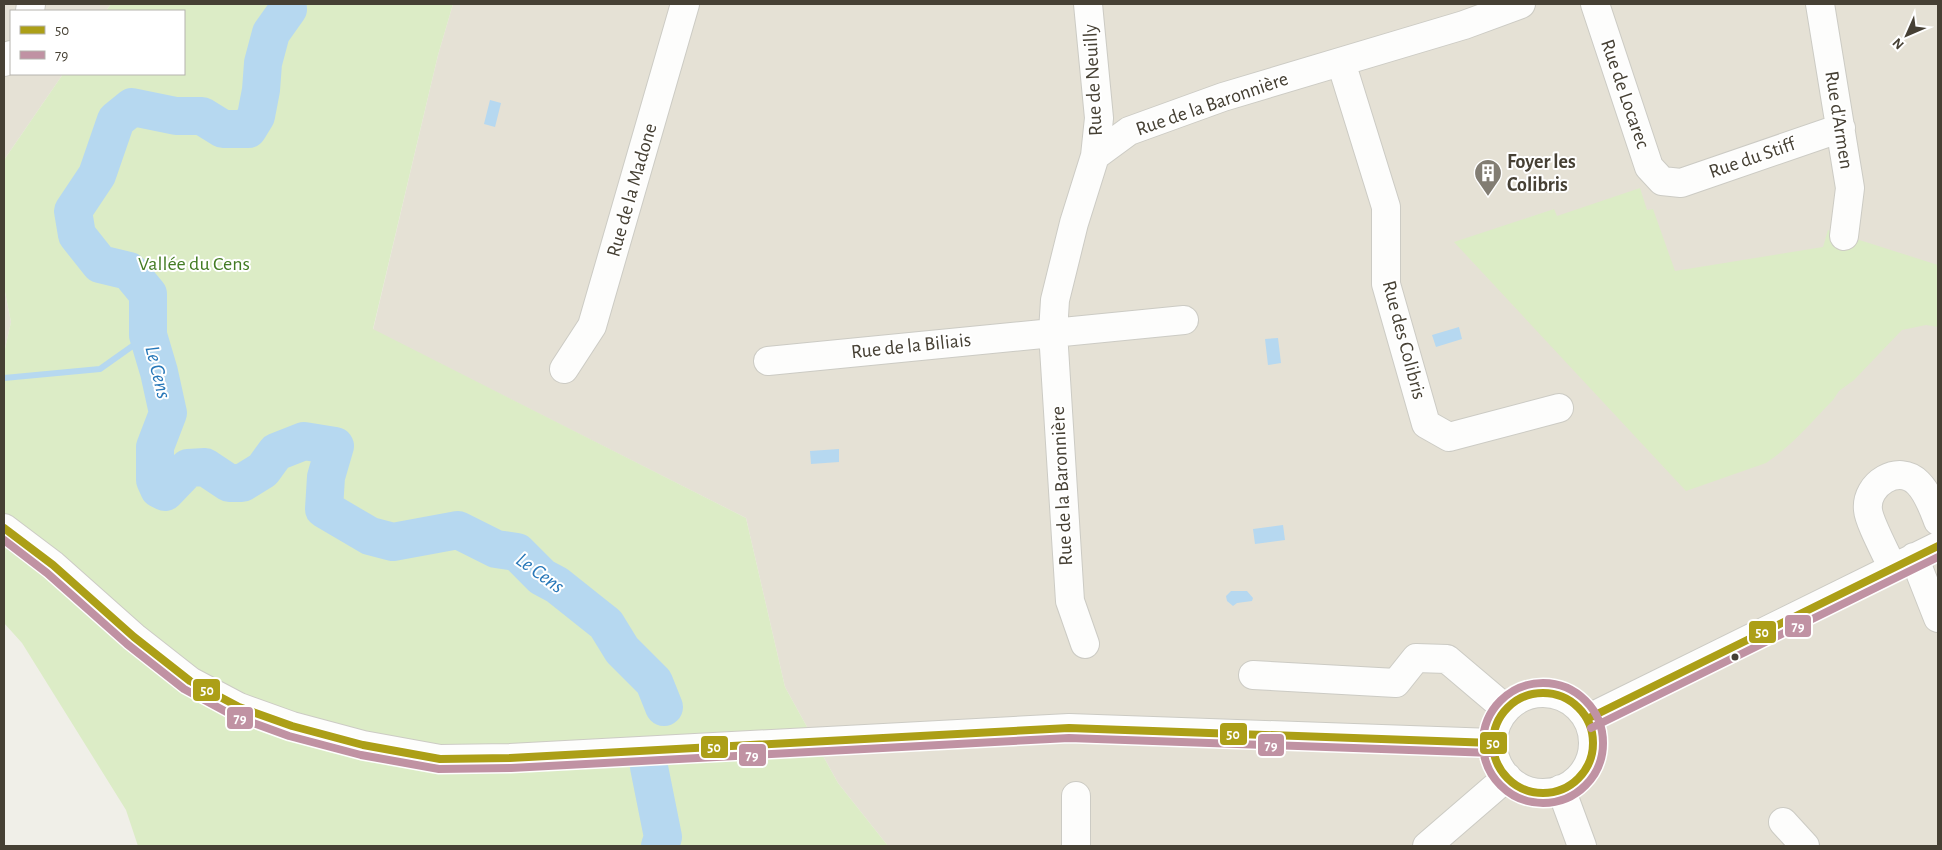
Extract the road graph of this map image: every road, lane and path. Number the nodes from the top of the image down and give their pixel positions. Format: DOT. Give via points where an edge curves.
graph roads {
  1 [pos="685,4"];
  2 [pos="1088,4"];
  3 [pos="1521,4"];
  4 [pos="1595,4"];
  5 [pos="1820,4"];
  6 [pos="1341,62"];
  7 [pos="1841,128"];
  8 [pos="1095,156"];
  9 [pos="1662,181"];
  10 [pos="1844,236"];
  11 [pos="1184,320"];
  12 [pos="1053,332"];
  13 [pos="768,361"];
  14 [pos="564,369"];
  15 [pos="1559,408"];
  16 [pos="1938,521"];
  17 [pos="4,528"];
  18 [pos="1915,557"];
  19 [pos="1938,618"];
  20 [pos="1085,644"];
  21 [pos="1253,675"];
  22 [pos="1506,708"];
  23 [pos="1587,719"];
  24 [pos="1493,743"];
  25 [pos="1507,777"];
  26 [pos="1561,789"];
  27 [pos="1076,796"];
  28 [pos="1783,822"];
  29 [pos="1076,846"];
  30 [pos="1427,846"];
  31 [pos="1582,846"];
  32 [pos="1805,846"];
  1 -- 14 [label="street, Rue de la Madone" via="592,326"];
  2 -- 8 [label="street, Rue de Neuilly" via="1099,118"];
  3 -- 6 [label="street, Rue de la Baronnière" via="1464,25"];
  4 -- 9 [label="street, Rue de Locarec" via="1649,167"];
  5 -- 7 [label="street, Rue d'Armen"];
  6 -- 8 [label="street, Rue de la Baronnière" via="1223,97 1129,131"];
  6 -- 15 [label="street, Rue des Colibris" via="1386,207 1386,284 1426,424 1449,437"];
  7 -- 9 [label="street, Rue du Stiff" via="1681,183"];
  7 -- 10 [label="street, Rue d'Armen" via="1850,188"];
  8 -- 12 [label="street, Rue de la Baronnière" via="1055,300"];
  11 -- 12 [label="street, Rue de la Biliais"];
  12 -- 13 [label="street, Rue de la Biliais"];
  12 -- 20 [label="street, Rue de la Baronnière" via="1070,601"];
  16 -- 18 [label="street" via="1918,482 1899,475 1876,485 1869,497 1868,511"];
  17 -- 24 [label="street" via="53,565 134,637 190,681 239,707 292,726 363,745 440,759 558,756 1069,728"];
  18 -- 19 [label="street"];
  18 -- 23 [label="street"];
  21 -- 22 [label="street" via="1396,683 1416,658 1447,659"];
  22 -- 23 [label="street" via="1522,697 1546,693 1570,701"];
  22 -- 24 [label="street" via="1496,725"];
  23 -- 26 [label="street" via="1593,740 1589,760 1578,778"];
  24 -- 25 [label="street" via="1498,764"];
  25 -- 26 [label="street" via="1535,792"];
  25 -- 30 [label="street"];
  26 -- 31 [label="street"];
  27 -- 29 [label="street"];
  28 -- 32 [label="street"];
}
